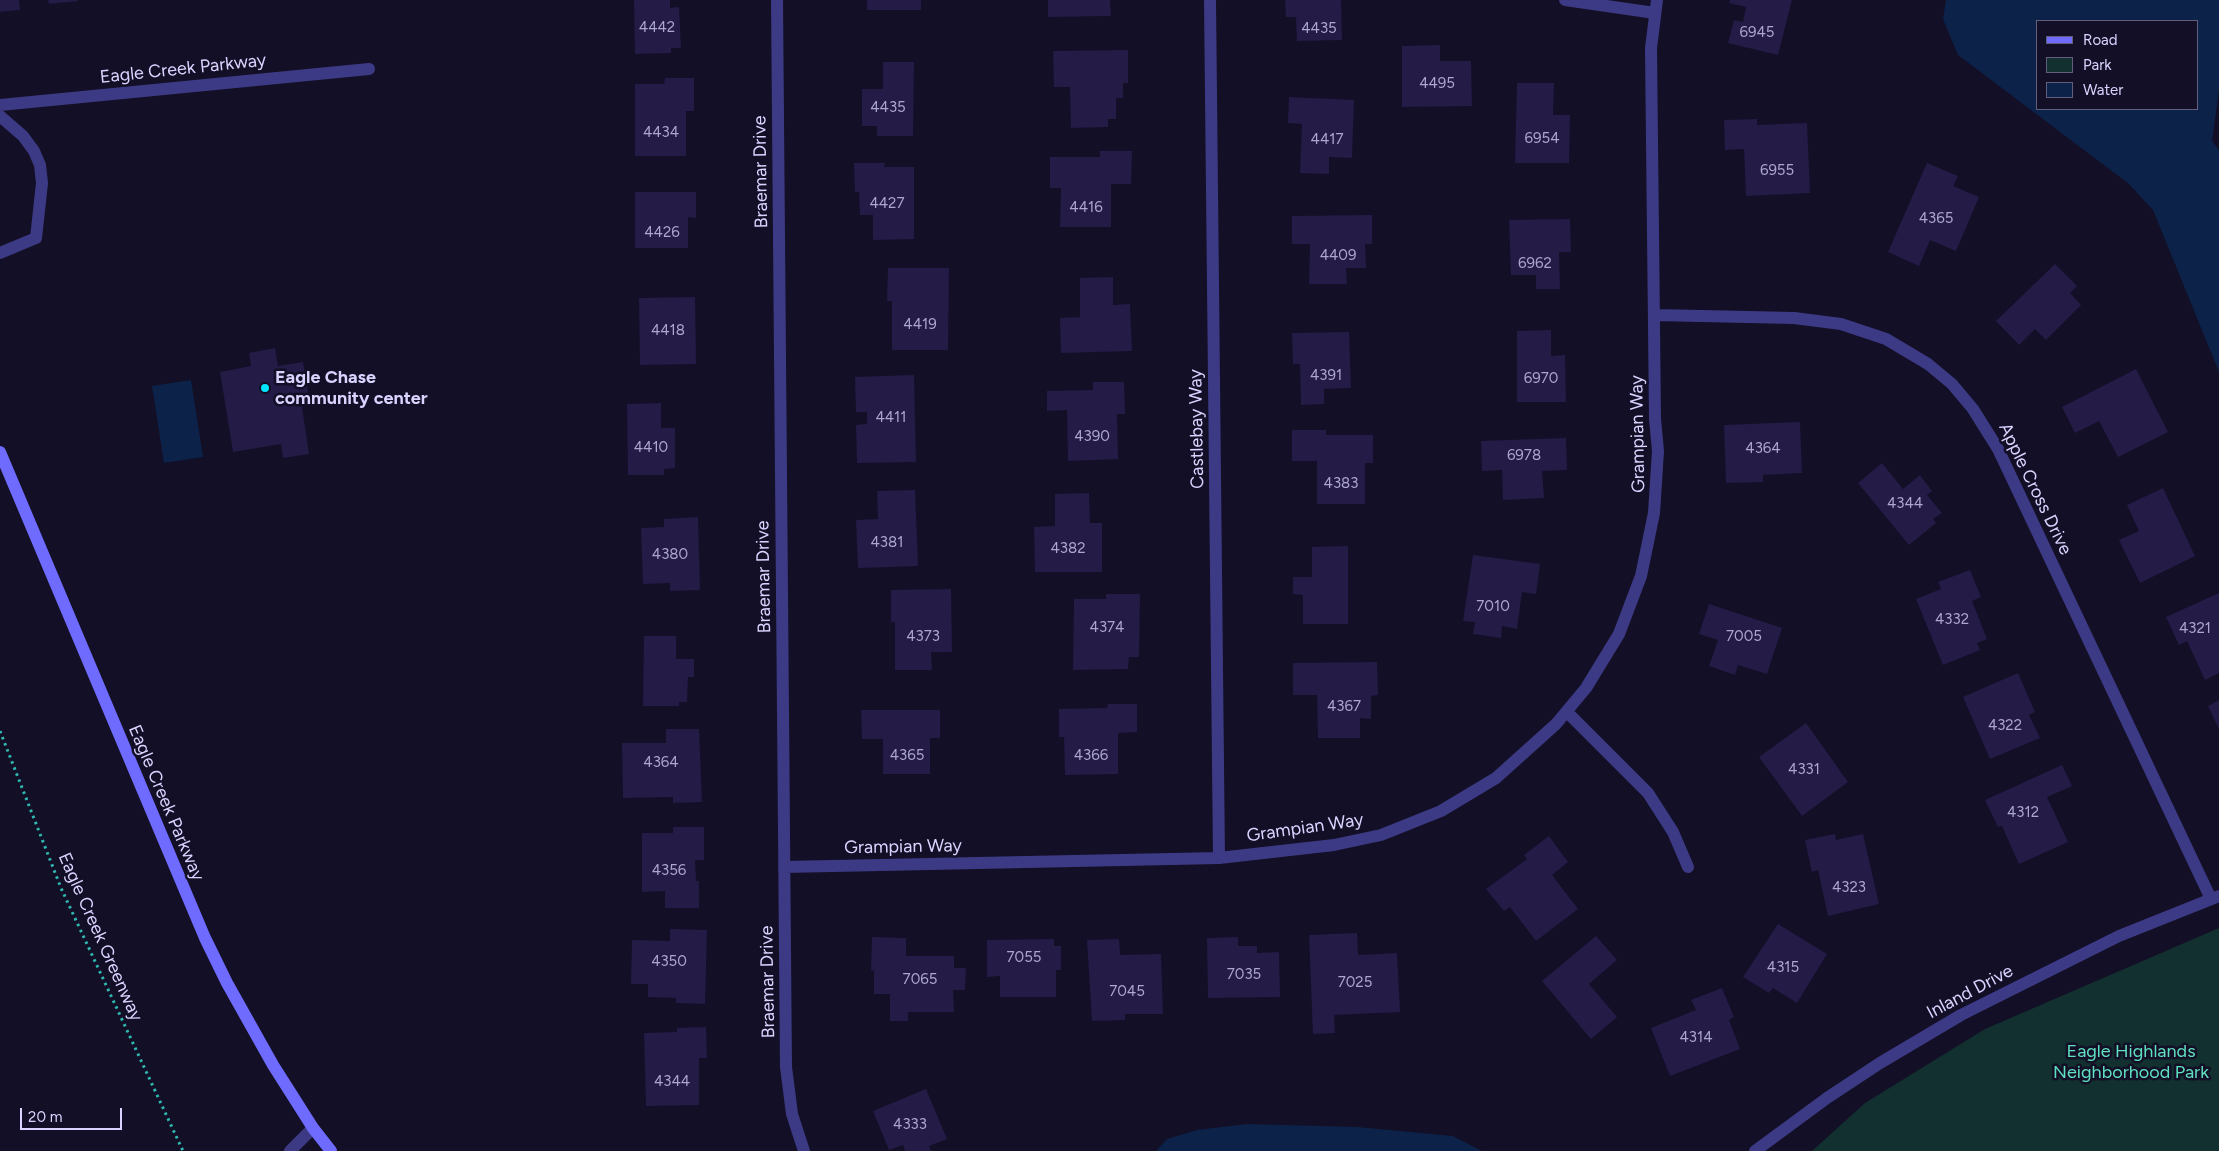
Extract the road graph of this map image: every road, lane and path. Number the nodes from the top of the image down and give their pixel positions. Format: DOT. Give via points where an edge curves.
graph roads {
  1 [pos="777,0"];
  2 [pos="1210,0"];
  3 [pos="1565,0"];
  4 [pos="1657,0"];
  5 [pos="1655,13"];
  6 [pos="368,69"];
  7 [pos="0,105"];
  8 [pos="0,116"];
  9 [pos="0,253"];
  10 [pos="1654,315"];
  11 [pos="0,452"];
  12 [pos="1567,712"];
  13 [pos="0,731"];
  14 [pos="1219,858"];
  15 [pos="784,867"];
  16 [pos="1688,867"];
  17 [pos="2215,898"];
  18 [pos="313,1128"];
  19 [pos="184,1151"];
  20 [pos="290,1151"];
  21 [pos="332,1151"];
  22 [pos="804,1151"];
  23 [pos="1755,1151"];
  1 -- 15 [label="street, Braemar Drive"];
  2 -- 14 [label="street, Castlebay Way"];
  3 -- 5 [label="street"];
  4 -- 5 [label="street, Grampian Way"];
  5 -- 10 [label="street, Grampian Way" via="1652,48"];
  6 -- 7 [label="street, Eagle Creek Parkway"];
  8 -- 9 [label="street" via="23,136 34,151 42,183 36,238"];
  10 -- 12 [label="street, Grampian Way" via="1658,468 1649,545 1641,576 1618,634 1586,688"];
  10 -- 17 [label="street, Apple Cross Drive" via="1794,318 1841,324 1886,339 1928,364 1952,384 1973,409 1998,449"];
  11 -- 18 [label="main road, Eagle Creek Parkway" via="205,938 226,983"];
  12 -- 14 [label="street, Grampian Way" via="1503,773 1441,811 1381,835 1343,843"];
  12 -- 16 [label="street" via="1648,793 1673,832"];
  13 -- 19 [label="path, Eagle Creek Greenway" via="60,888"];
  14 -- 15 [label="street, Grampian Way"];
  15 -- 22 [label="street, Braemar Drive" via="787,1083"];
  17 -- 23 [label="street, Inland Drive" via="2119,936 1961,1015 1880,1063"];
  18 -- 20 [label="street"];
  18 -- 21 [label="main road, Eagle Creek Parkway"];
}
